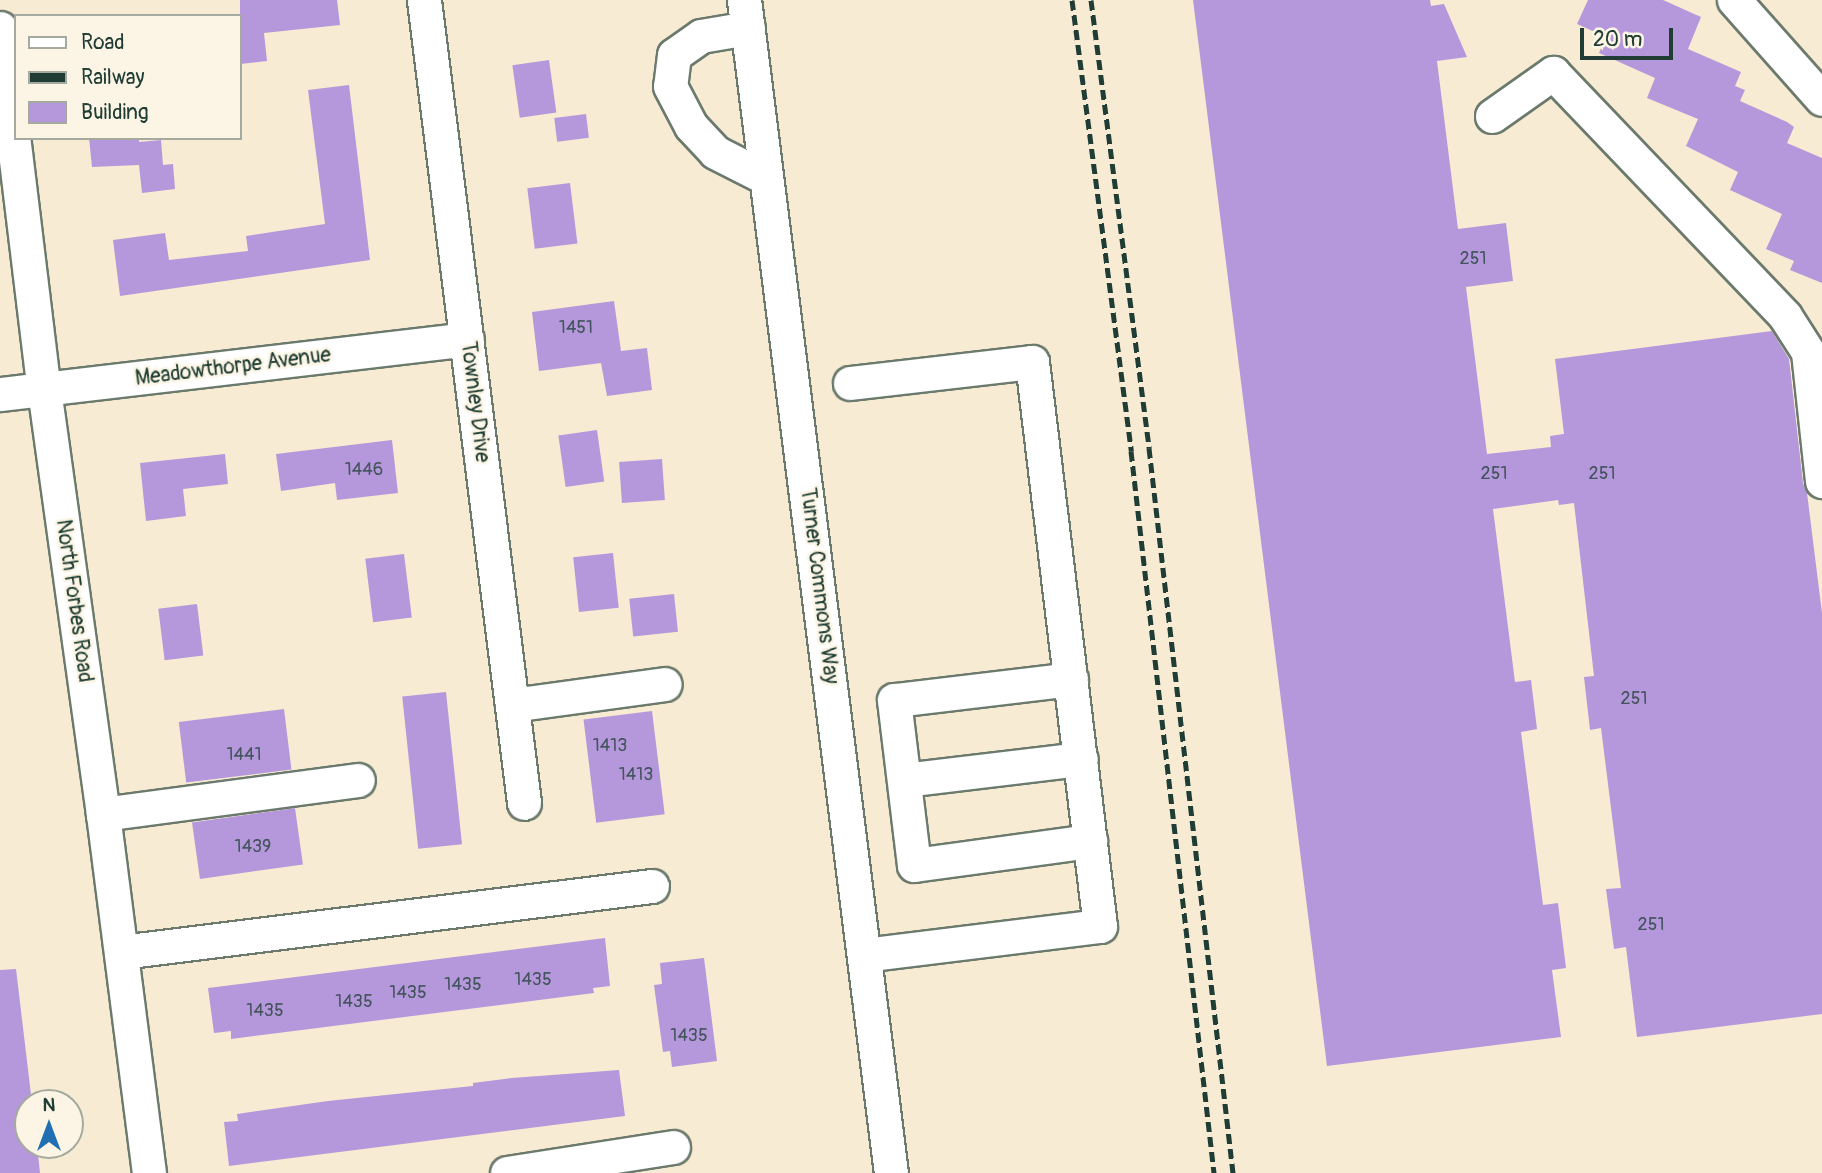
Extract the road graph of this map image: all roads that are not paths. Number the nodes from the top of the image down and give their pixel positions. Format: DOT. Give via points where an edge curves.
graph roads {
  1 [pos="424,0"];
  2 [pos="1734,0"];
  3 [pos="746,14"];
  4 [pos="0,28"];
  5 [pos="1822,99"];
  6 [pos="1492,116"];
  7 [pos="766,178"];
  8 [pos="467,339"];
  9 [pos="850,383"];
  10 [pos="44,389"];
  11 [pos="0,394"];
  12 [pos="1822,481"];
  13 [pos="1071,680"];
  14 [pos="665,684"];
  15 [pos="512,705"];
  16 [pos="1081,759"];
  17 [pos="358,780"];
  18 [pos="904,780"];
  19 [pos="524,803"];
  20 [pos="103,814"];
  21 [pos="1090,841"];
  22 [pos="652,886"];
  23 [pos="121,952"];
  24 [pos="865,955"];
  25 [pos="673,1147"];
  26 [pos="149,1173"];
  27 [pos="507,1173"];
  28 [pos="891,1173"];
  1 -- 8 [label="street, Townley Drive"];
  2 -- 5 [label="street"];
  3 -- 7 [label="street, Turner Commons Way"];
  3 -- 7 [label="street" via="674,55 670,86 691,126 715,152"];
  4 -- 10 [label="street, North Forbes Road"];
  6 -- 12 [label="street" via="1553,73 1785,316 1808,352"];
  7 -- 24 [label="street, Turner Commons Way"];
  8 -- 10 [label="street, Meadowthorpe Avenue"];
  8 -- 15 [label="street, Townley Drive"];
  9 -- 13 [label="street" via="1032,362"];
  10 -- 11 [label="street, Meadowthorpe Avenue"];
  10 -- 20 [label="street, North Forbes Road"];
  13 -- 16 [label="street"];
  13 -- 18 [label="street" via="894,700"];
  14 -- 15 [label="street"];
  15 -- 19 [label="street, Townley Drive"];
  16 -- 18 [label="street"];
  16 -- 21 [label="street"];
  17 -- 20 [label="street"];
  18 -- 21 [label="street" via="914,865"];
  20 -- 23 [label="street, North Forbes Road"];
  21 -- 24 [label="street" via="1100,926"];
  22 -- 23 [label="street"];
  23 -- 26 [label="street, North Forbes Road"];
  24 -- 28 [label="street, Turner Commons Way"];
  25 -- 27 [label="street"];
}
